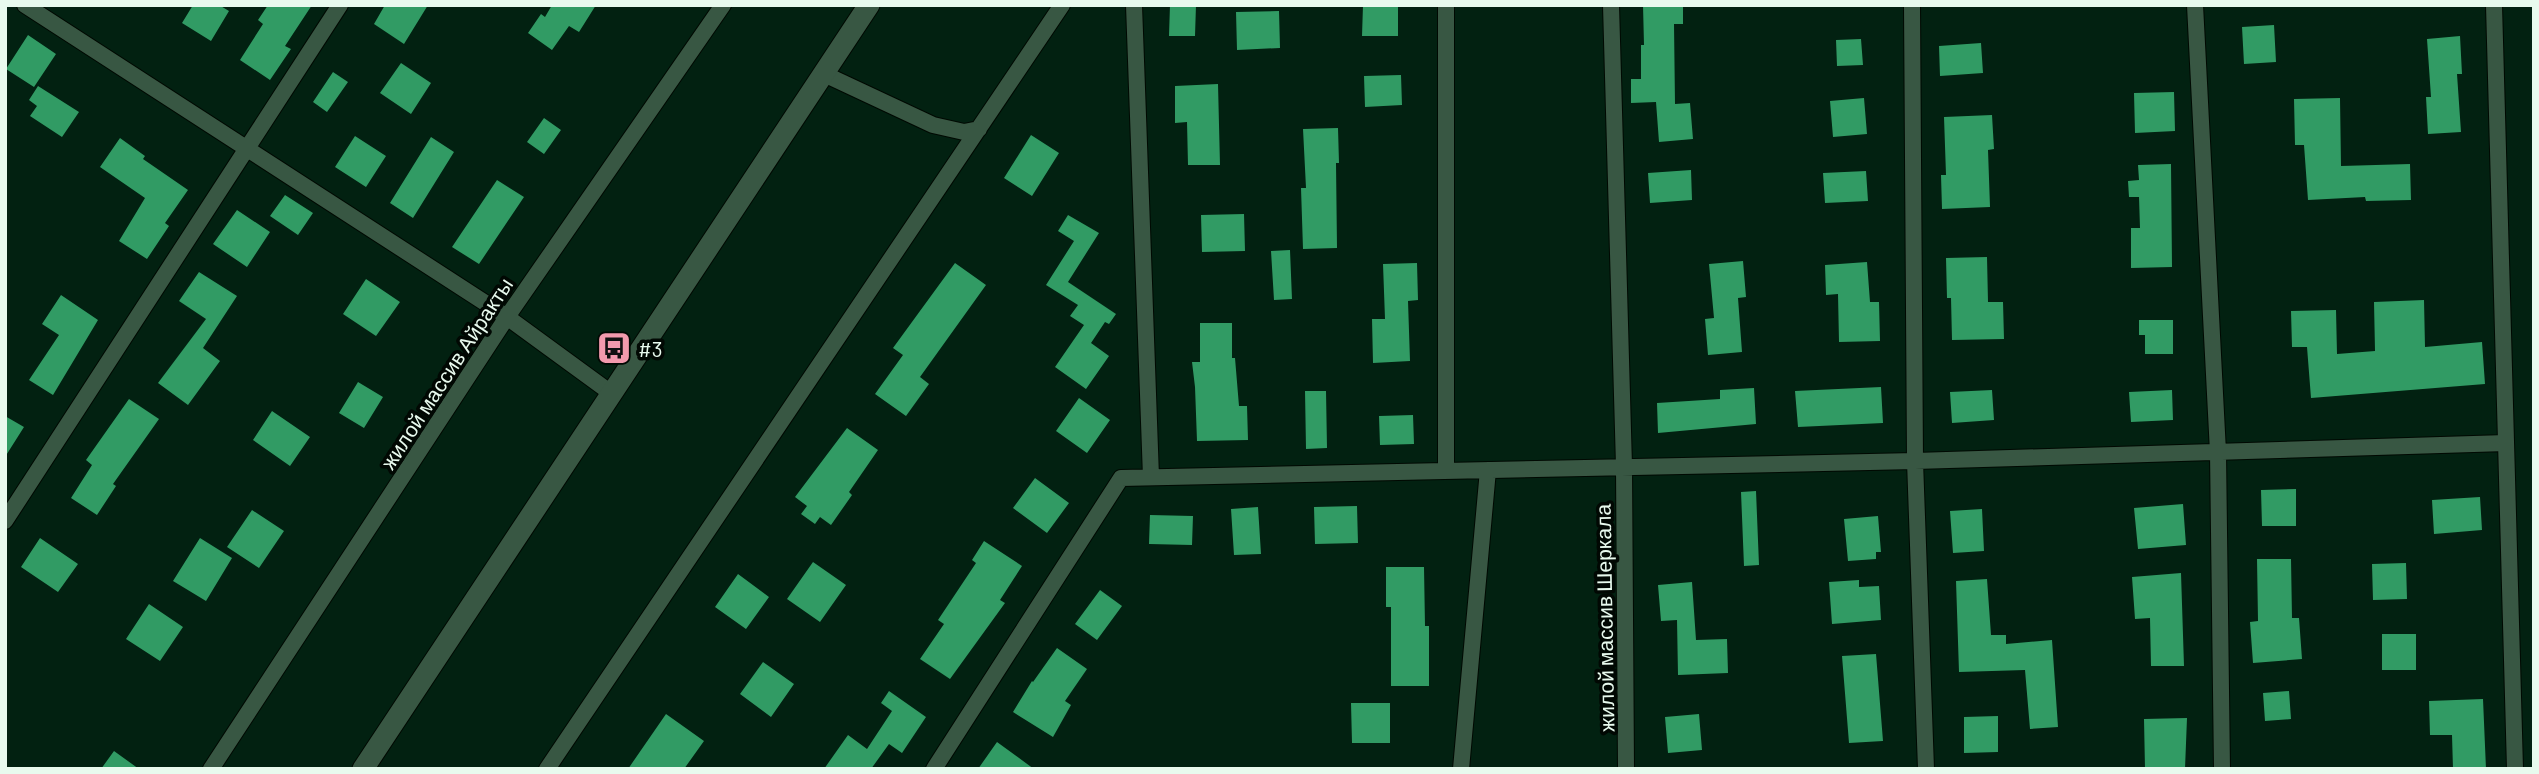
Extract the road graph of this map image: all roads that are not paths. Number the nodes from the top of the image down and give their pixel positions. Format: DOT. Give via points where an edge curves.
graph roads {
  1 [pos="25,5"];
  2 [pos="340,5"];
  3 [pos="723,5"];
  4 [pos="870,5"];
  5 [pos="1062,5"];
  6 [pos="1134,5"];
  7 [pos="1446,5"];
  8 [pos="1611,5"];
  9 [pos="1912,5"];
  10 [pos="2195,5"];
  11 [pos="2494,5"];
  12 [pos="824,74"];
  13 [pos="979,129"];
  14 [pos="247,149"];
  15 [pos="507,317"];
  16 [pos="611,393"];
  17 [pos="2506,443"];
  18 [pos="2218,452"];
  19 [pos="1915,461"];
  20 [pos="1623,466"];
  21 [pos="1488,470"];
  22 [pos="1446,471"];
  23 [pos="1151,477"];
  24 [pos="5,521"];
  25 [pos="211,769"];
  26 [pos="363,769"];
  27 [pos="547,769"];
  28 [pos="934,769"];
  29 [pos="1461,769"];
  30 [pos="1626,769"];
  31 [pos="1927,769"];
  32 [pos="2222,769"];
  33 [pos="2515,769"];
  1 -- 14 [label="street"];
  2 -- 14 [label="street"];
  3 -- 15 [label="street, жилой массив Айракты"];
  4 -- 12 [label="main road"];
  5 -- 13 [label="street"];
  6 -- 23 [label="street"];
  7 -- 22 [label="street"];
  8 -- 20 [label="street, жилой массив Шеркала"];
  9 -- 19 [label="street"];
  10 -- 18 [label="street"];
  11 -- 17 [label="street"];
  12 -- 13 [label="street" via="933,125 964,132"];
  12 -- 16 [label="main road"];
  13 -- 27 [label="street"];
  14 -- 15 [label="street"];
  14 -- 24 [label="street"];
  15 -- 16 [label="street"];
  15 -- 25 [label="street, жилой массив Айракты"];
  16 -- 26 [label="main road"];
  17 -- 18 [label="street"];
  17 -- 33 [label="street"];
  18 -- 19 [label="street"];
  18 -- 32 [label="street"];
  19 -- 20 [label="street"];
  19 -- 31 [label="street"];
  20 -- 21 [label="street"];
  20 -- 30 [label="street, жилой массив Шеркала"];
  21 -- 22 [label="street"];
  21 -- 29 [label="street"];
  22 -- 23 [label="street"];
  23 -- 28 [label="street" via="1121,478"];
}
